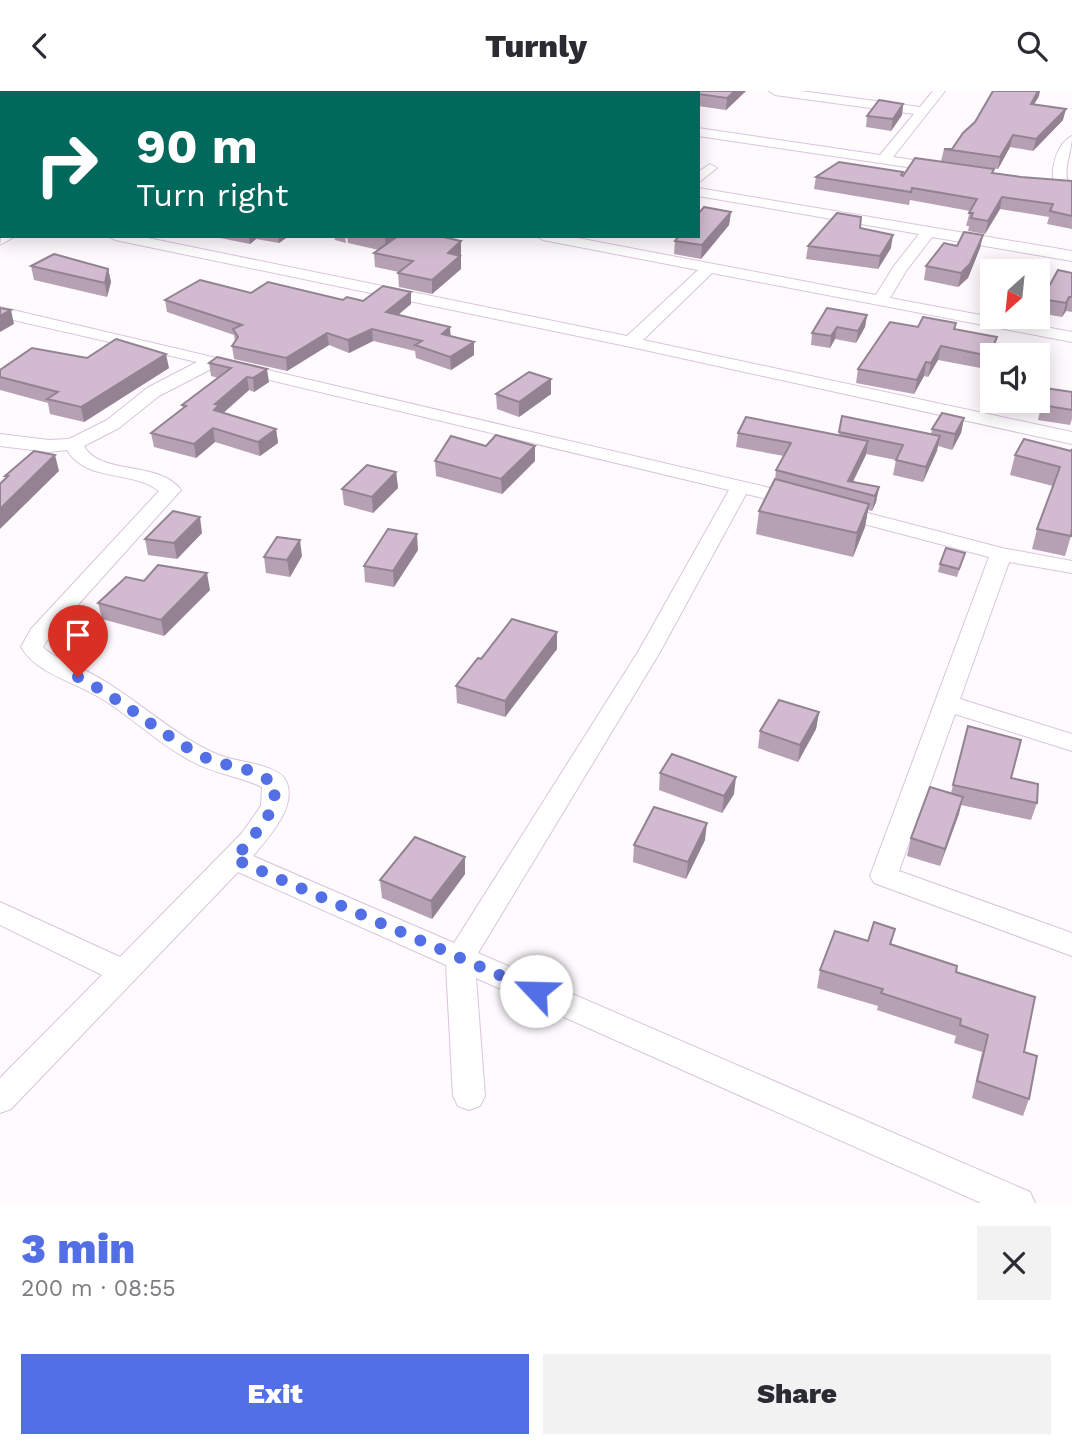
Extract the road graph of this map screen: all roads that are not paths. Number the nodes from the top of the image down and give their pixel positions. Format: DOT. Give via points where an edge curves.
graph roads {
  1 [pos="775,91"];
  2 [pos="939,91"];
  3 [pos="922,111"];
  4 [pos="700,132"];
  5 [pos="1072,140"];
  6 [pos="884,159"];
  7 [pos="710,168"];
  8 [pos="958,171"];
  9 [pos="700,177"];
  10 [pos="1061,185"];
  11 [pos="700,192"];
  12 [pos="930,230"];
  13 [pos="124,238"];
  14 [pos="555,238"];
  15 [pos="1072,256"];
  16 [pos="709,268"];
  17 [pos="880,300"];
  18 [pos="0,312"];
  19 [pos="1072,337"];
  20 [pos="631,342"];
  21 [pos="213,361"];
  22 [pos="1072,438"];
  23 [pos="0,440"];
  24 [pos="73,444"];
  25 [pos="741,485"];
  26 [pos="1001,554"];
  27 [pos="1072,567"];
  28 [pos="946,703"];
  29 [pos="1072,743"];
  30 [pos="234,859"];
  31 [pos="0,913"];
  32 [pos="1072,945"];
  33 [pos="460,958"];
  34 [pos="124,972"];
  35 [pos="469,1096"];
  36 [pos="0,1099"];
  37 [pos="1018,1203"];
  1 -- 3 [label="street"];
  2 -- 3 [label="street"];
  3 -- 6 [label="street"];
  4 -- 6 [label="street"];
  5 -- 10 [label="street" via="1059,165"];
  6 -- 8 [label="street"];
  7 -- 9 [label="street"];
  11 -- 12 [label="street"];
  12 -- 15 [label="street"];
  12 -- 17 [label="street"];
  13 -- 20 [label="street"];
  14 -- 16 [label="street"];
  16 -- 17 [label="street"];
  16 -- 20 [label="street"];
  17 -- 19 [label="street"];
  18 -- 21 [label="street"];
  20 -- 22 [label="street"];
  21 -- 24 [label="street" via="153,392 113,424"];
  21 -- 25 [label="street"];
  23 -- 24 [label="street"];
  24 -- 30 [label="street" via="86,462 146,474 171,490 32,647 37,655 107,691 199,755 275,783 274,807"];
  25 -- 26 [label="street"];
  25 -- 33 [label="street" via="649,652"];
  26 -- 27 [label="street"];
  26 -- 28 [label="street"];
  28 -- 29 [label="street"];
  28 -- 32 [label="street" via="884,876"];
  30 -- 33 [label="street"];
  30 -- 34 [label="street"];
  31 -- 34 [label="street"];
  33 -- 35 [label="street"];
  33 -- 37 [label="street"];
  34 -- 36 [label="street"];
}
